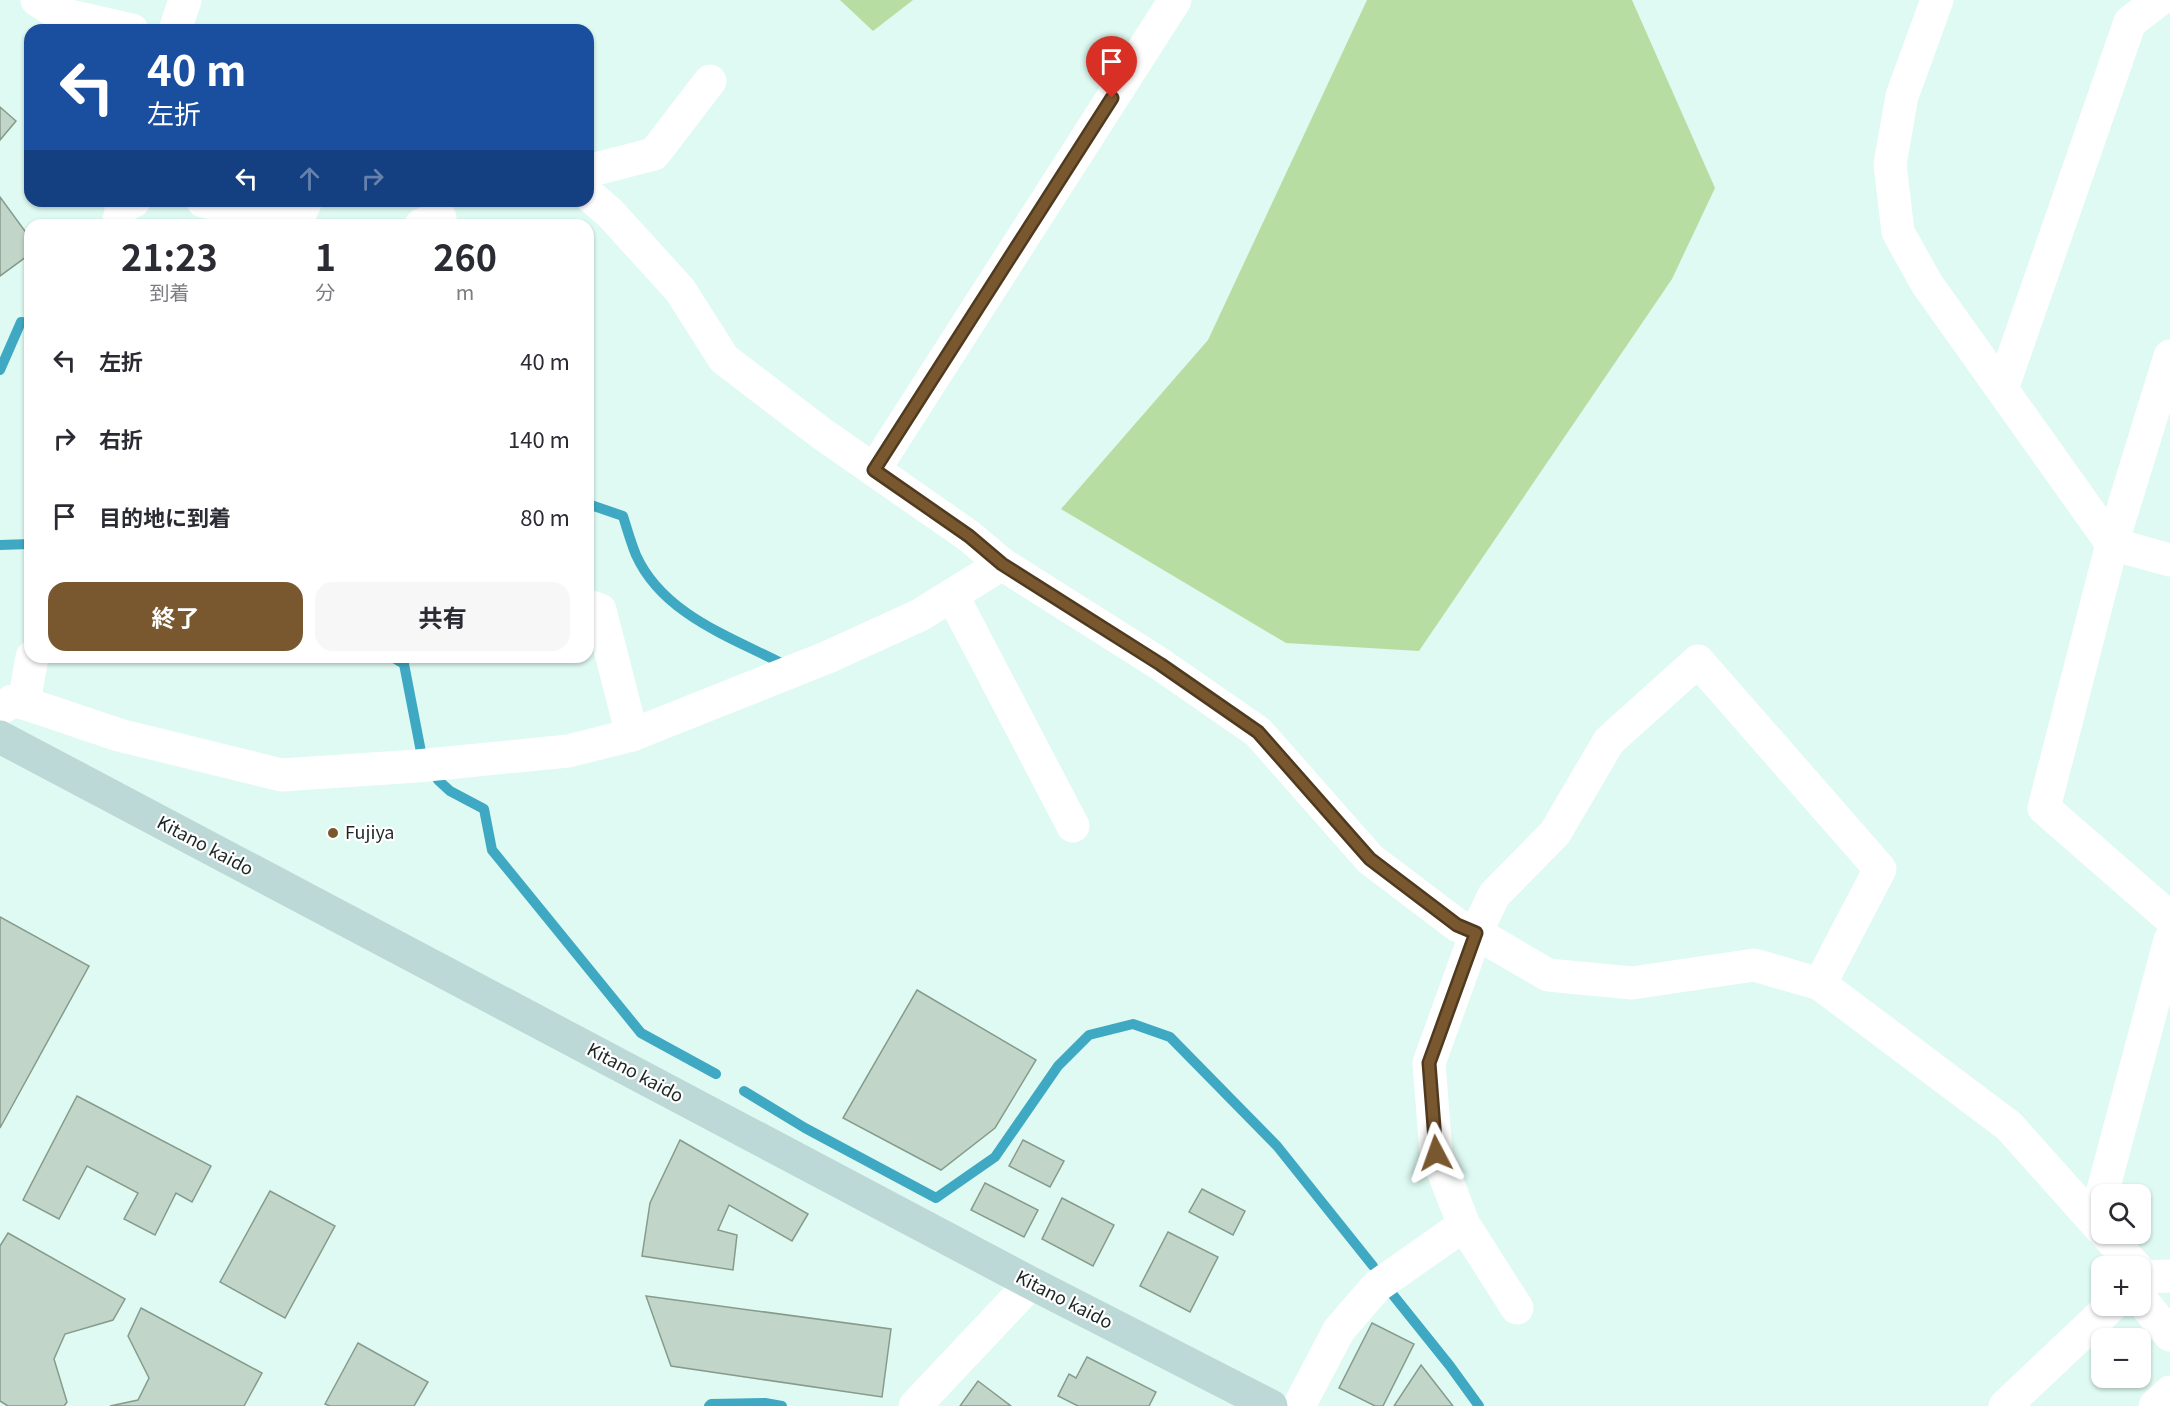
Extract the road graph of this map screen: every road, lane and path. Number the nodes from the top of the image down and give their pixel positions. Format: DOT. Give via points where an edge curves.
graph roads {
  1 [pos="37,0"];
  2 [pos="185,0"];
  3 [pos="1175,0"];
  4 [pos="1937,0"];
  5 [pos="2159,0"];
  6 [pos="103,24"];
  7 [pos="177,24"];
  8 [pos="710,81"];
  9 [pos="594,169"];
  10 [pos="594,199"];
  11 [pos="242,207"];
  12 [pos="301,216"];
  13 [pos="2170,356"];
  14 [pos="2002,389"];
  15 [pos="874,470"];
  16 [pos="2112,544"];
  17 [pos="2170,560"];
  18 [pos="1002,564"];
  19 [pos="952,595"];
  20 [pos="594,608"];
  21 [pos="30,663"];
  22 [pos="12,706"];
  23 [pos="632,735"];
  24 [pos="0,737"];
  25 [pos="1073,826"];
  26 [pos="2170,918"];
  27 [pos="1476,933"];
  28 [pos="2170,940"];
  29 [pos="1820,984"];
  30 [pos="2109,1184"];
  31 [pos="2091,1205"];
  32 [pos="1464,1225"];
  33 [pos="1031,1283"];
  34 [pos="2151,1292"];
  35 [pos="1517,1308"];
  36 [pos="2100,1316"];
  37 [pos="2170,1335"];
  38 [pos="2170,1392"];
  39 [pos="915,1406"];
  40 [pos="1271,1406"];
  41 [pos="1299,1406"];
  42 [pos="2006,1406"];
  43 [pos="2155,1406"];
  1 -- 6 [label="street" via="57,13"];
  2 -- 7 [label="street"];
  3 -- 15 [label="street"];
  4 -- 14 [label="street" via="1902,96 1890,164 1898,232 1927,284"];
  5 -- 14 [label="street" via="2130,22"];
  8 -- 9 [label="street" via="654,154"];
  10 -- 15 [label="street" via="680,290 724,359"];
  11 -- 12 [label="street"];
  13 -- 16 [label="street"];
  14 -- 16 [label="street"];
  15 -- 18 [label="street" via="969,536"];
  16 -- 17 [label="street"];
  16 -- 26 [label="street" via="2044,808"];
  18 -- 19 [label="street"];
  18 -- 27 [label="street" via="1160,664 1258,732 1370,859 1457,925"];
  19 -- 23 [label="street" via="920,615 828,657"];
  19 -- 25 [label="street"];
  20 -- 23 [label="street" via="600,610"];
  21 -- 22 [label="street"];
  22 -- 23 [label="street" via="281,774 568,751"];
  24 -- 33 [label="main road, Kitano kaido"];
  27 -- 29 [label="street" via="1548,975 1632,983 1754,965"];
  27 -- 29 [label="street" via="1494,895 1555,833 1609,741 1698,661 1880,869"];
  27 -- 32 [label="street" via="1429,1063 1436,1153"];
  28 -- 30 [label="street"];
  29 -- 31 [label="street" via="2009,1126"];
  32 -- 35 [label="street"];
  32 -- 41 [label="street" via="1377,1286 1339,1330"];
  33 -- 39 [label="street"];
  33 -- 40 [label="main road, Kitano kaido"];
  34 -- 37 [label="street"];
  36 -- 42 [label="street"];
  38 -- 43 [label="street"];
}
